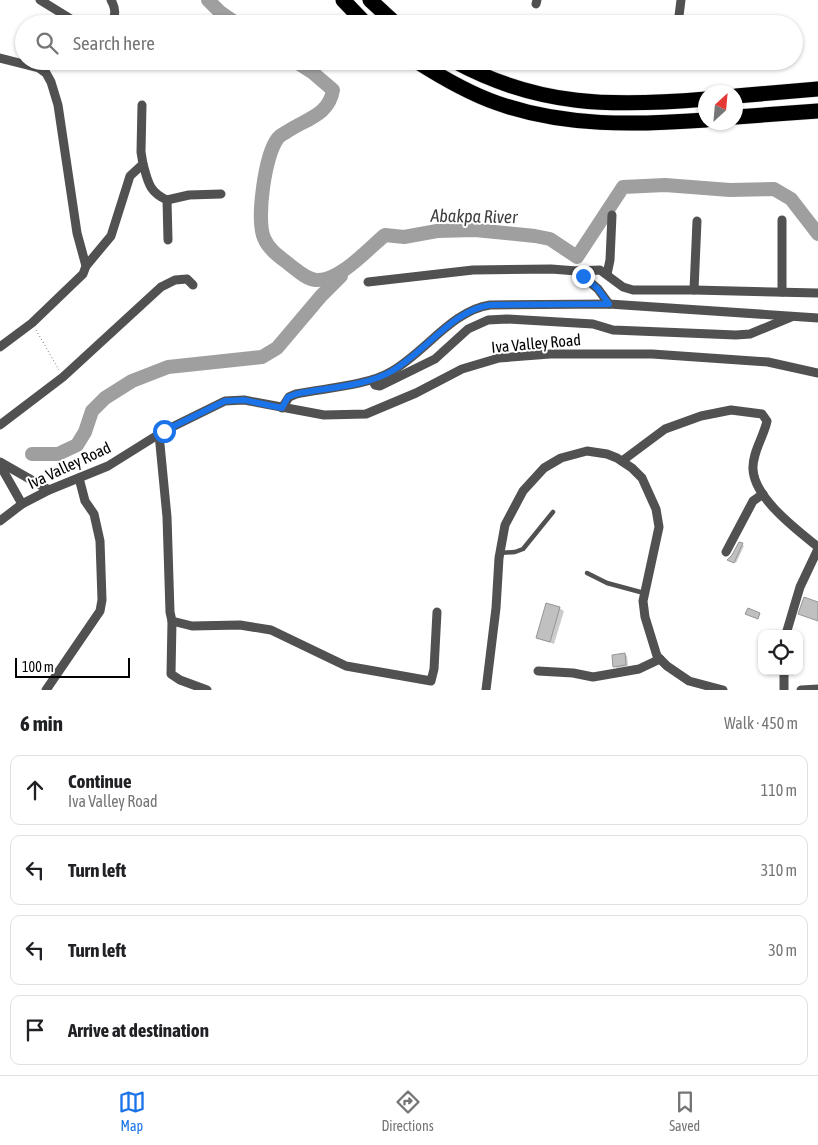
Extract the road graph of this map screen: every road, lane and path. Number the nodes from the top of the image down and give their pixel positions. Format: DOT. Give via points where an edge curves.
graph roads {
  1 [pos="40,0"];
  2 [pos="111,0"];
  3 [pos="343,0"];
  4 [pos="370,0"];
  5 [pos="681,0"];
  6 [pos="64,15"];
  7 [pos="115,15"];
  8 [pos="357,15"];
  9 [pos="386,15"];
  10 [pos="679,15"];
  11 [pos="0,58"];
  12 [pos="15,62"];
  13 [pos="42,70"];
  14 [pos="432,70"];
  15 [pos="473,70"];
  16 [pos="818,89"];
  17 [pos="743,95"];
  18 [pos="698,100"];
  19 [pos="142,105"];
  20 [pos="818,111"];
  21 [pos="743,117"];
  22 [pos="698,120"];
  23 [pos="143,164"];
  24 [pos="221,194"];
  25 [pos="167,200"];
  26 [pos="612,215"];
  27 [pos="782,220"];
  28 [pos="697,221"];
  29 [pos="168,240"];
  30 [pos="86,266"];
  31 [pos="577,271"];
  32 [pos="607,274"];
  33 [pos="368,282"];
  34 [pos="193,285"];
  35 [pos="694,290"];
  36 [pos="782,292"];
  37 [pos="818,293"];
  38 [pos="609,304"];
  39 [pos="793,316"];
  40 [pos="818,318"];
  41 [pos="32,323"];
  42 [pos="1,344"];
  43 [pos="818,373"];
  44 [pos="63,377"];
  45 [pos="372,380"];
  46 [pos="282,408"];
  47 [pos="0,425"];
  48 [pos="159,434"];
  49 [pos="622,461"];
  50 [pos="0,464"];
  51 [pos="79,478"];
  52 [pos="49,490"];
  53 [pos="763,494"];
  54 [pos="22,504"];
  55 [pos="553,512"];
  56 [pos="0,521"];
  57 [pos="818,546"];
  58 [pos="726,552"];
  59 [pos="499,553"];
  60 [pos="587,573"];
  61 [pos="645,593"];
  62 [pos="437,612"];
  63 [pos="172,621"];
  64 [pos="787,630"];
  65 [pos="660,659"];
  66 [pos="538,671"];
  67 [pos="784,675"];
  68 [pos="431,686"];
  69 [pos="818,689"];
  70 [pos="46,690"];
  71 [pos="207,690"];
  72 [pos="486,690"];
  73 [pos="723,690"];
  74 [pos="784,690"];
  75 [pos="801,690"];
  1 -- 6 [label="street"];
  2 -- 7 [label="street"];
  3 -- 8 [label="highway"];
  4 -- 9 [label="highway"];
  5 -- 10 [label="street"];
  11 -- 12 [label="street"];
  13 -- 30 [label="street" via="52,82 58,105 77,233"];
  14 -- 22 [label="highway" via="496,103 557,118 628,124"];
  15 -- 18 [label="highway" via="522,90 589,103 651,104"];
  16 -- 17 [label="highway"];
  19 -- 23 [label="street"];
  20 -- 21 [label="highway"];
  23 -- 25 [label="street" via="148,184 154,193"];
  23 -- 30 [label="street" via="130,176 111,236"];
  24 -- 25 [label="street" via="189,195"];
  25 -- 29 [label="street"];
  26 -- 32 [label="street"];
  27 -- 36 [label="street"];
  28 -- 35 [label="street"];
  30 -- 41 [label="street" via="83,274"];
  31 -- 32 [label="street" via="600,270"];
  31 -- 33 [label="street" via="473,270"];
  31 -- 38 [label="street" via="598,289"];
  32 -- 35 [label="street" via="623,287 633,290"];
  34 -- 44 [label="street" via="187,279 179,279 162,287"];
  35 -- 36 [label="street"];
  36 -- 37 [label="street"];
  38 -- 39 [label="street"];
  38 -- 45 [label="street" via="480,306 459,317 406,362"];
  39 -- 40 [label="street"];
  39 -- 45 [label="street" via="750,334 736,335 488,320 468,329 427,364 380,386"];
  41 -- 42 [label="street"];
  41 -- 44 [label="path"];
  43 -- 46 [label="street, Iva Valley Road" via="768,362 652,354 550,354 499,358 462,369 366,414 324,415"];
  44 -- 47 [label="street"];
  45 -- 46 [label="street" via="296,394 288,397"];
  46 -- 48 [label="street, Iva Valley Road" via="244,400 225,401"];
  48 -- 51 [label="street, Iva Valley Road" via="108,466"];
  48 -- 63 [label="street"];
  49 -- 53 [label="street" via="665,429 701,416 731,410 762,414 767,421 752,467"];
  49 -- 59 [label="street" via="607,454 587,451 561,458 544,468 523,491 505,525"];
  49 -- 61 [label="street" via="642,478 658,519 658,534"];
  50 -- 52 [label="street"];
  50 -- 54 [label="street"];
  51 -- 52 [label="street, Iva Valley Road"];
  51 -- 70 [label="street" via="85,501 94,514 100,541 102,600 100,611"];
  52 -- 54 [label="street, Iva Valley Road"];
  53 -- 57 [label="street" via="786,521"];
  53 -- 58 [label="street" via="753,501"];
  54 -- 56 [label="street, Iva Valley Road"];
  55 -- 59 [label="lane" via="523,549"];
  57 -- 64 [label="street"];
  59 -- 72 [label="street"];
  60 -- 61 [label="lane" via="607,584"];
  61 -- 65 [label="street" via="644,618"];
  62 -- 68 [label="street"];
  63 -- 68 [label="street" via="192,626 240,625 271,630 346,666"];
  63 -- 71 [label="street" via="171,674"];
  65 -- 66 [label="street" via="639,669 593,677"];
  65 -- 73 [label="street" via="689,681"];
  67 -- 74 [label="street"];
  69 -- 75 [label="street"];
}
